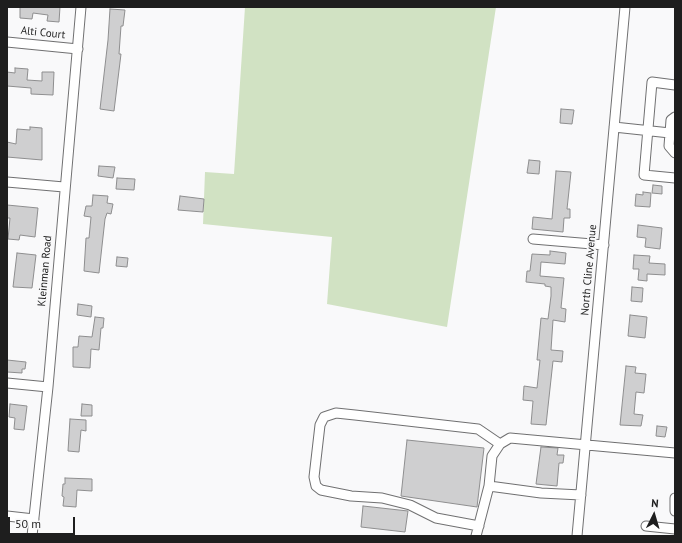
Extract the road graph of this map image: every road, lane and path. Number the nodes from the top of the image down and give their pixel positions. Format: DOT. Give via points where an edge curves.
graph roads {
  1 [pos="81,7"];
  2 [pos="625,7"];
  3 [pos="7,42"];
  4 [pos="78,49"];
  5 [pos="675,84"];
  6 [pos="675,117"];
  7 [pos="614,127"];
  8 [pos="648,131"];
  9 [pos="670,133"];
  10 [pos="675,153"];
  11 [pos="675,178"];
  12 [pos="7,182"];
  13 [pos="64,187"];
  14 [pos="533,239"];
  15 [pos="604,245"];
  16 [pos="7,383"];
  17 [pos="48,387"];
  18 [pos="500,444"];
  19 [pos="586,445"];
  20 [pos="675,453"];
  21 [pos="489,486"];
  22 [pos="581,495"];
  23 [pos="675,498"];
  24 [pos="675,511"];
  25 [pos="7,516"];
  26 [pos="34,519"];
  27 [pos="479,526"];
  28 [pos="646,526"];
  29 [pos="675,529"];
  30 [pos="32,536"];
  31 [pos="476,536"];
  32 [pos="577,536"];
  1 -- 4 [label="street, Kleinman Road"];
  2 -- 7 [label="street, North Cline Avenue"];
  3 -- 4 [label="street, Alti Court"];
  4 -- 13 [label="street, Kleinman Road"];
  5 -- 8 [label="street" via="652,82"];
  6 -- 9 [label="street" via="671,120"];
  7 -- 8 [label="street"];
  7 -- 15 [label="street, North Cline Avenue"];
  8 -- 9 [label="street"];
  8 -- 11 [label="street" via="644,175"];
  9 -- 10 [label="street" via="669,146"];
  12 -- 13 [label="street"];
  13 -- 17 [label="street, Kleinman Road"];
  14 -- 15 [label="street"];
  15 -- 19 [label="street, North Cline Avenue"];
  16 -- 17 [label="street"];
  17 -- 26 [label="street, Kleinman Road"];
  18 -- 19 [label="street" via="510,438"];
  18 -- 21 [label="street" via="492,456"];
  18 -- 27 [label="street" via="478,429 355,414 336,413 324,417 320,425 314,477 316,486 321,490 351,496 382,498 410,505 436,518"];
  19 -- 20 [label="street"];
  19 -- 22 [label="street, North Cline Avenue"];
  21 -- 22 [label="street"];
  21 -- 27 [label="street"];
  22 -- 32 [label="street, North Cline Avenue"];
  23 -- 24 [label="street"];
  25 -- 26 [label="street"];
  26 -- 30 [label="street, Kleinman Road"];
  27 -- 31 [label="street"];
  28 -- 29 [label="street"];
}
